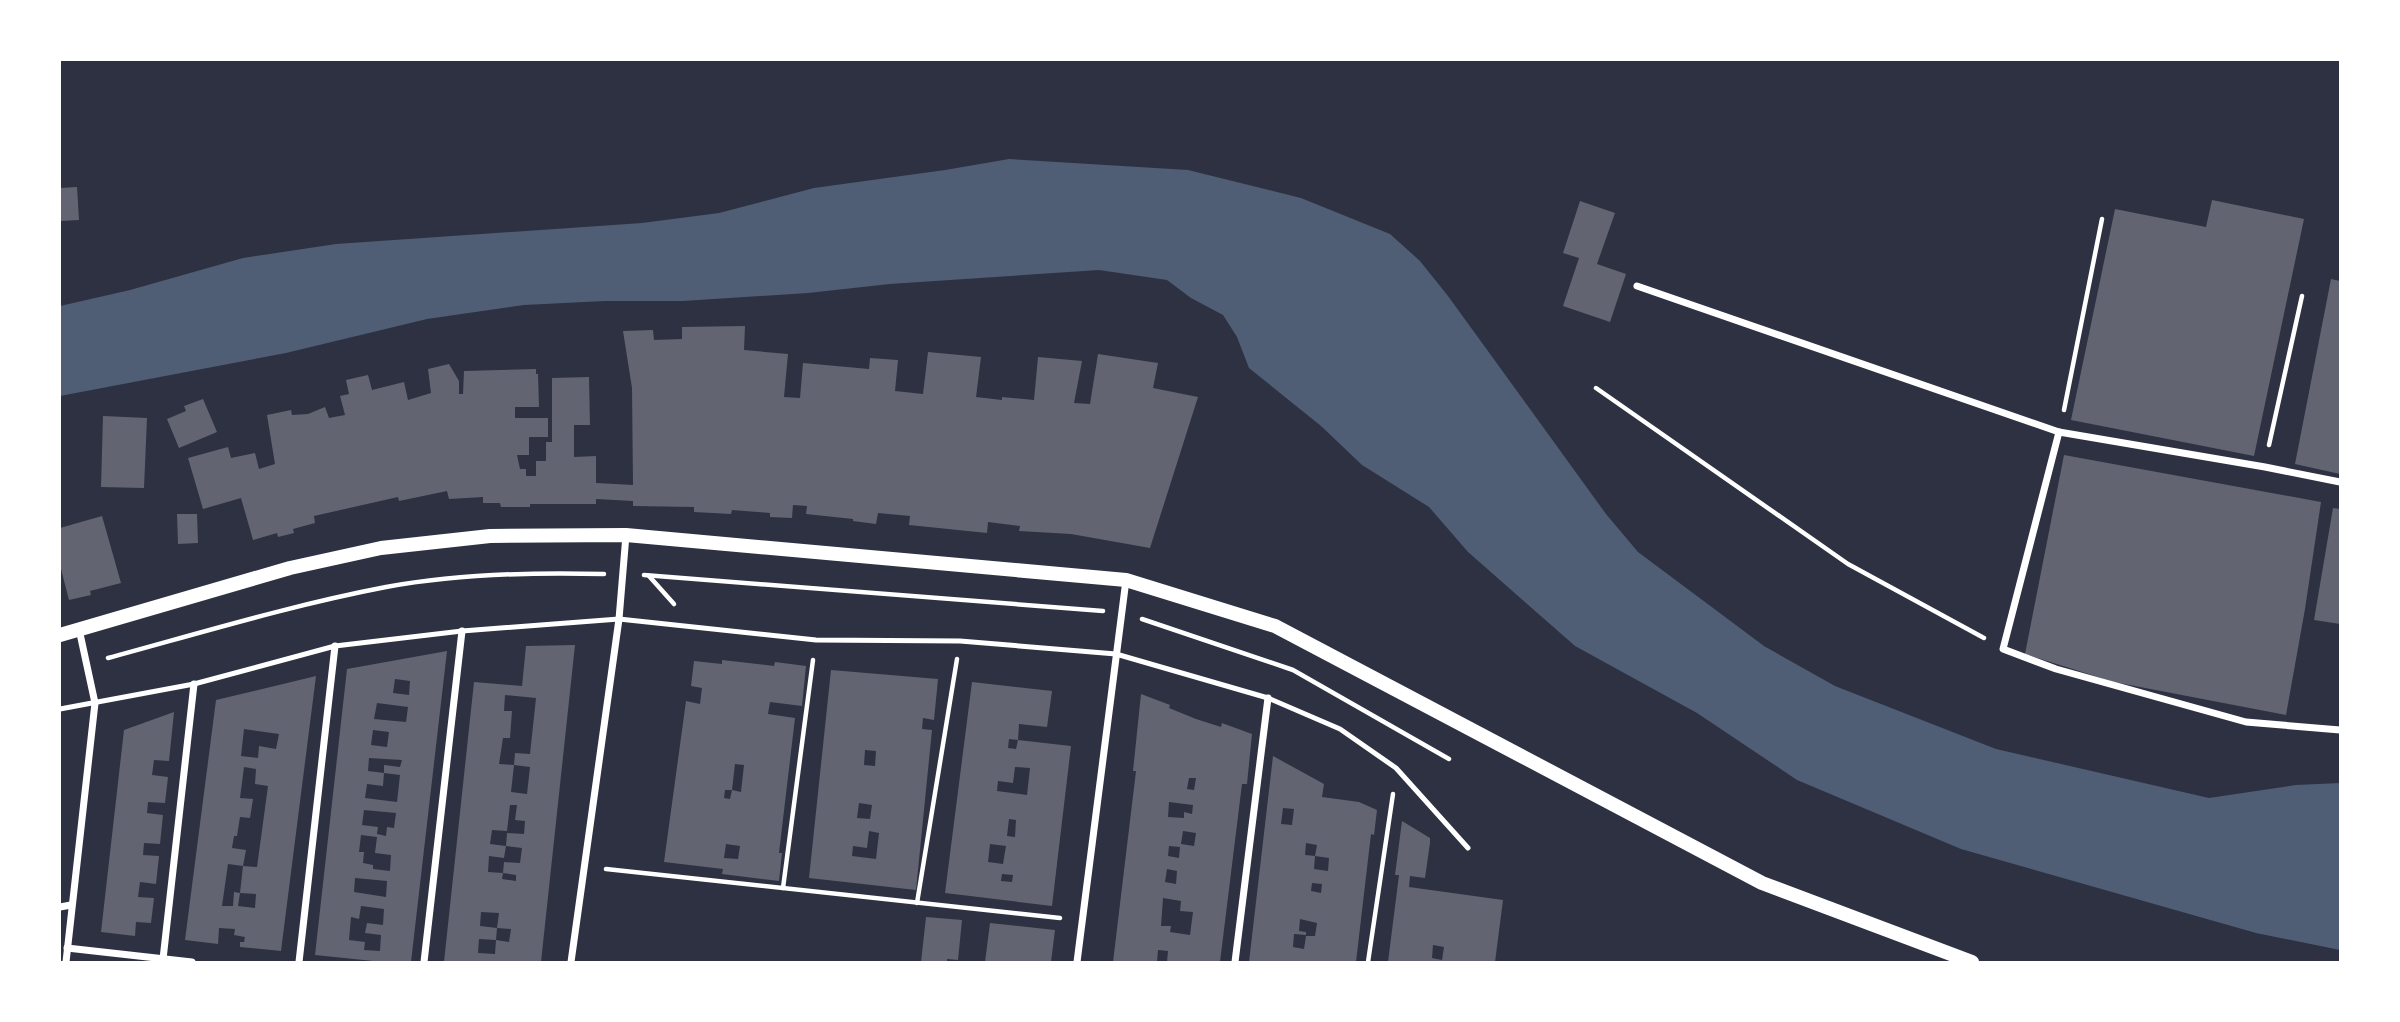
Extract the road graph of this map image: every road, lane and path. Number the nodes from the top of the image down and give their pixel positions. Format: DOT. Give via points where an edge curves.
graph roads {
  1 [pos="2102,219"];
  2 [pos="1637,286"];
  3 [pos="2302,296"];
  4 [pos="1596,388"];
  5 [pos="2059,432"];
  6 [pos="2265,467"];
  7 [pos="2340,482"];
  8 [pos="626,535"];
  9 [pos="1126,580"];
  10 [pos="619,619"];
  11 [pos="79,629"];
  12 [pos="462,631"];
  13 [pos="60,635"];
  14 [pos="816,640"];
  15 [pos="960,641"];
  16 [pos="335,646"];
  17 [pos="2003,649"];
  18 [pos="1116,654"];
  19 [pos="194,684"];
  20 [pos="1268,698"];
  21 [pos="96,703"];
  22 [pos="60,709"];
  23 [pos="2340,730"];
  24 [pos="1396,768"];
  25 [pos="1468,848"];
  26 [pos="584,867"];
  27 [pos="783,888"];
  28 [pos="917,903"];
  29 [pos="71,905"];
  30 [pos="60,907"];
  31 [pos="1081,920"];
  32 [pos="67,948"];
  33 [pos="163,959"];
  34 [pos="65,962"];
  35 [pos="192,962"];
  36 [pos="299,962"];
  37 [pos="424,962"];
  38 [pos="571,962"];
  39 [pos="1077,962"];
  40 [pos="1235,962"];
  41 [pos="1368,962"];
  42 [pos="1972,962"];
  1 -- 5 [label="path"];
  2 -- 5 [label="street"];
  3 -- 6 [label="path"];
  4 -- 17 [label="path" via="1849,564"];
  5 -- 6 [label="street"];
  5 -- 17 [label="street"];
  6 -- 7 [label="street"];
  8 -- 9 [label="main road"];
  8 -- 10 [label="street"];
  8 -- 11 [label="main road" via="490,536 381,548 290,568"];
  9 -- 18 [label="street"];
  9 -- 42 [label="main road" via="1275,626 1762,883"];
  10 -- 12 [label="lane"];
  10 -- 14 [label="lane"];
  10 -- 26 [label="street"];
  11 -- 13 [label="main road"];
  11 -- 21 [label="street"];
  12 -- 16 [label="lane"];
  12 -- 37 [label="street"];
  14 -- 15 [label="lane"];
  14 -- 27 [label="path"];
  15 -- 18 [label="lane"];
  15 -- 28 [label="path"];
  16 -- 19 [label="lane"];
  16 -- 36 [label="street"];
  17 -- 23 [label="street" via="2056,669 2246,722"];
  18 -- 20 [label="lane"];
  18 -- 31 [label="street"];
  19 -- 21 [label="lane"];
  19 -- 33 [label="street"];
  20 -- 24 [label="lane" via="1340,729"];
  20 -- 40 [label="street"];
  21 -- 22 [label="lane"];
  21 -- 29 [label="street"];
  24 -- 25 [label="lane"];
  24 -- 41 [label="path"];
  26 -- 27 [label="path"];
  26 -- 38 [label="street"];
  27 -- 28 [label="path"];
  28 -- 31 [label="path"];
  29 -- 30 [label="street"];
  29 -- 32 [label="street"];
  31 -- 39 [label="street"];
  32 -- 33 [label="street"];
  32 -- 34 [label="street"];
  33 -- 35 [label="street"];
}
